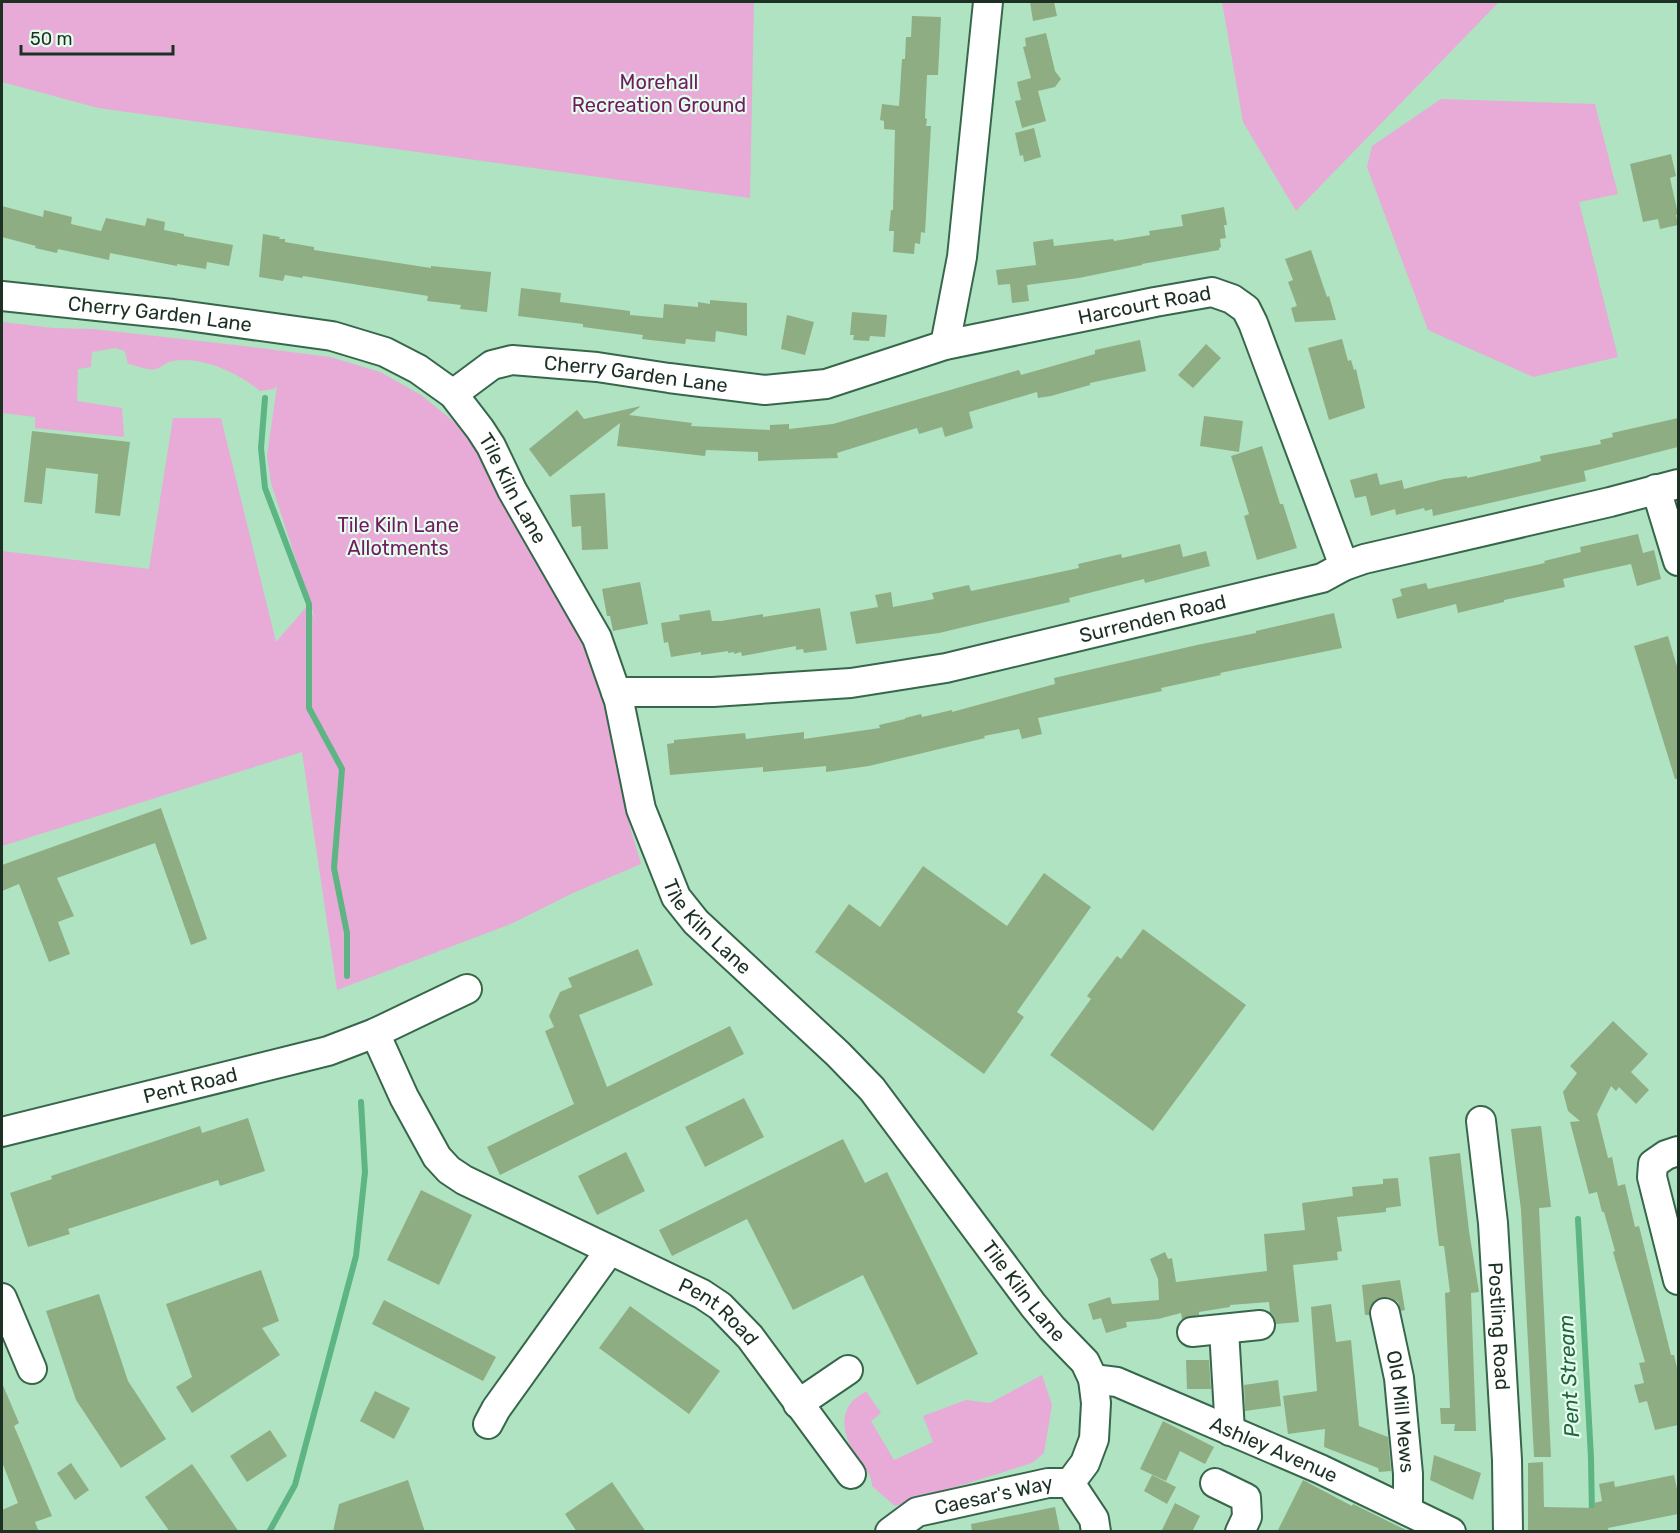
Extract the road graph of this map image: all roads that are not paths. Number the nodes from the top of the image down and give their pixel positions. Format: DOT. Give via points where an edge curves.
graph roads {
  1 [pos="988,2"];
  2 [pos="2,296"];
  3 [pos="945,345"];
  4 [pos="453,394"];
  5 [pos="1667,486"];
  6 [pos="1678,561"];
  7 [pos="1344,566"];
  8 [pos="616,692"];
  9 [pos="467,989"];
  10 [pos="375,1033"];
  11 [pos="1481,1121"];
  12 [pos="2,1132"];
  13 [pos="1678,1151"];
  14 [pos="610,1250"];
  15 [pos="1678,1280"];
  16 [pos="2,1298"];
  17 [pos="1385,1313"];
  18 [pos="1260,1326"];
  19 [pos="1224,1330"];
  20 [pos="1192,1332"];
  21 [pos="32,1369"];
  22 [pos="848,1370"];
  23 [pos="1093,1379"];
  24 [pos="798,1404"];
  25 [pos="488,1424"];
  26 [pos="1230,1431"];
  27 [pos="851,1474"];
  28 [pos="1070,1483"];
  29 [pos="1215,1483"];
  30 [pos="1408,1511"];
  31 [pos="891,1532"];
  32 [pos="1096,1532"];
  33 [pos="1240,1532"];
  34 [pos="1451,1532"];
  35 [pos="1508,1532"];
  1 -- 3 [label="street" via="962,257"];
  2 -- 4 [label="street, Cherry Garden Lane" via="332,336 385,352"];
  3 -- 4 [label="street, Cherry Garden Lane" via="825,384 765,390 597,367 512,360 492,366"];
  3 -- 7 [label="street, Harcourt Road" via="1212,292 1232,299 1246,309 1253,323"];
  4 -- 8 [label="street, Tile Kiln Lane" via="491,446 597,638"];
  5 -- 6 [label="street"];
  5 -- 7 [label="street, Surrenden Road"];
  7 -- 8 [label="street, Surrenden Road" via="1322,578 946,668 851,683 662,694"];
  8 -- 23 [label="street, Tile Kiln Lane" via="641,809 676,897 696,922 872,1089 1033,1305 1084,1362"];
  9 -- 10 [label="street, Pent Road"];
  10 -- 12 [label="street, Pent Road" via="328,1051"];
  10 -- 14 [label="street, Pent Road" via="436,1157 449,1170"];
  11 -- 35 [label="street, Postling Road" via="1493,1223"];
  13 -- 15 [label="street" via="1653,1164 1652,1177"];
  14 -- 24 [label="street, Pent Road" via="720,1306 750,1337"];
  14 -- 25 [label="street"];
  16 -- 21 [label="street"];
  17 -- 30 [label="street, Old Mill Mews" via="1399,1378"];
  18 -- 19 [label="street"];
  19 -- 20 [label="street"];
  19 -- 26 [label="street"];
  22 -- 24 [label="street"];
  23 -- 26 [label="street, Ashley Avenue" via="1117,1382"];
  23 -- 28 [label="street" via="1094,1439 1085,1463"];
  24 -- 27 [label="street, Pent Road"];
  26 -- 30 [label="street, Ashley Avenue"];
  28 -- 31 [label="street, Caesar's Way" via="1048,1483 917,1512"];
  28 -- 32 [label="street" via="1094,1519"];
  29 -- 33 [label="street" via="1246,1498 1247,1518"];
  30 -- 34 [label="street, Ashley Avenue"];
}
